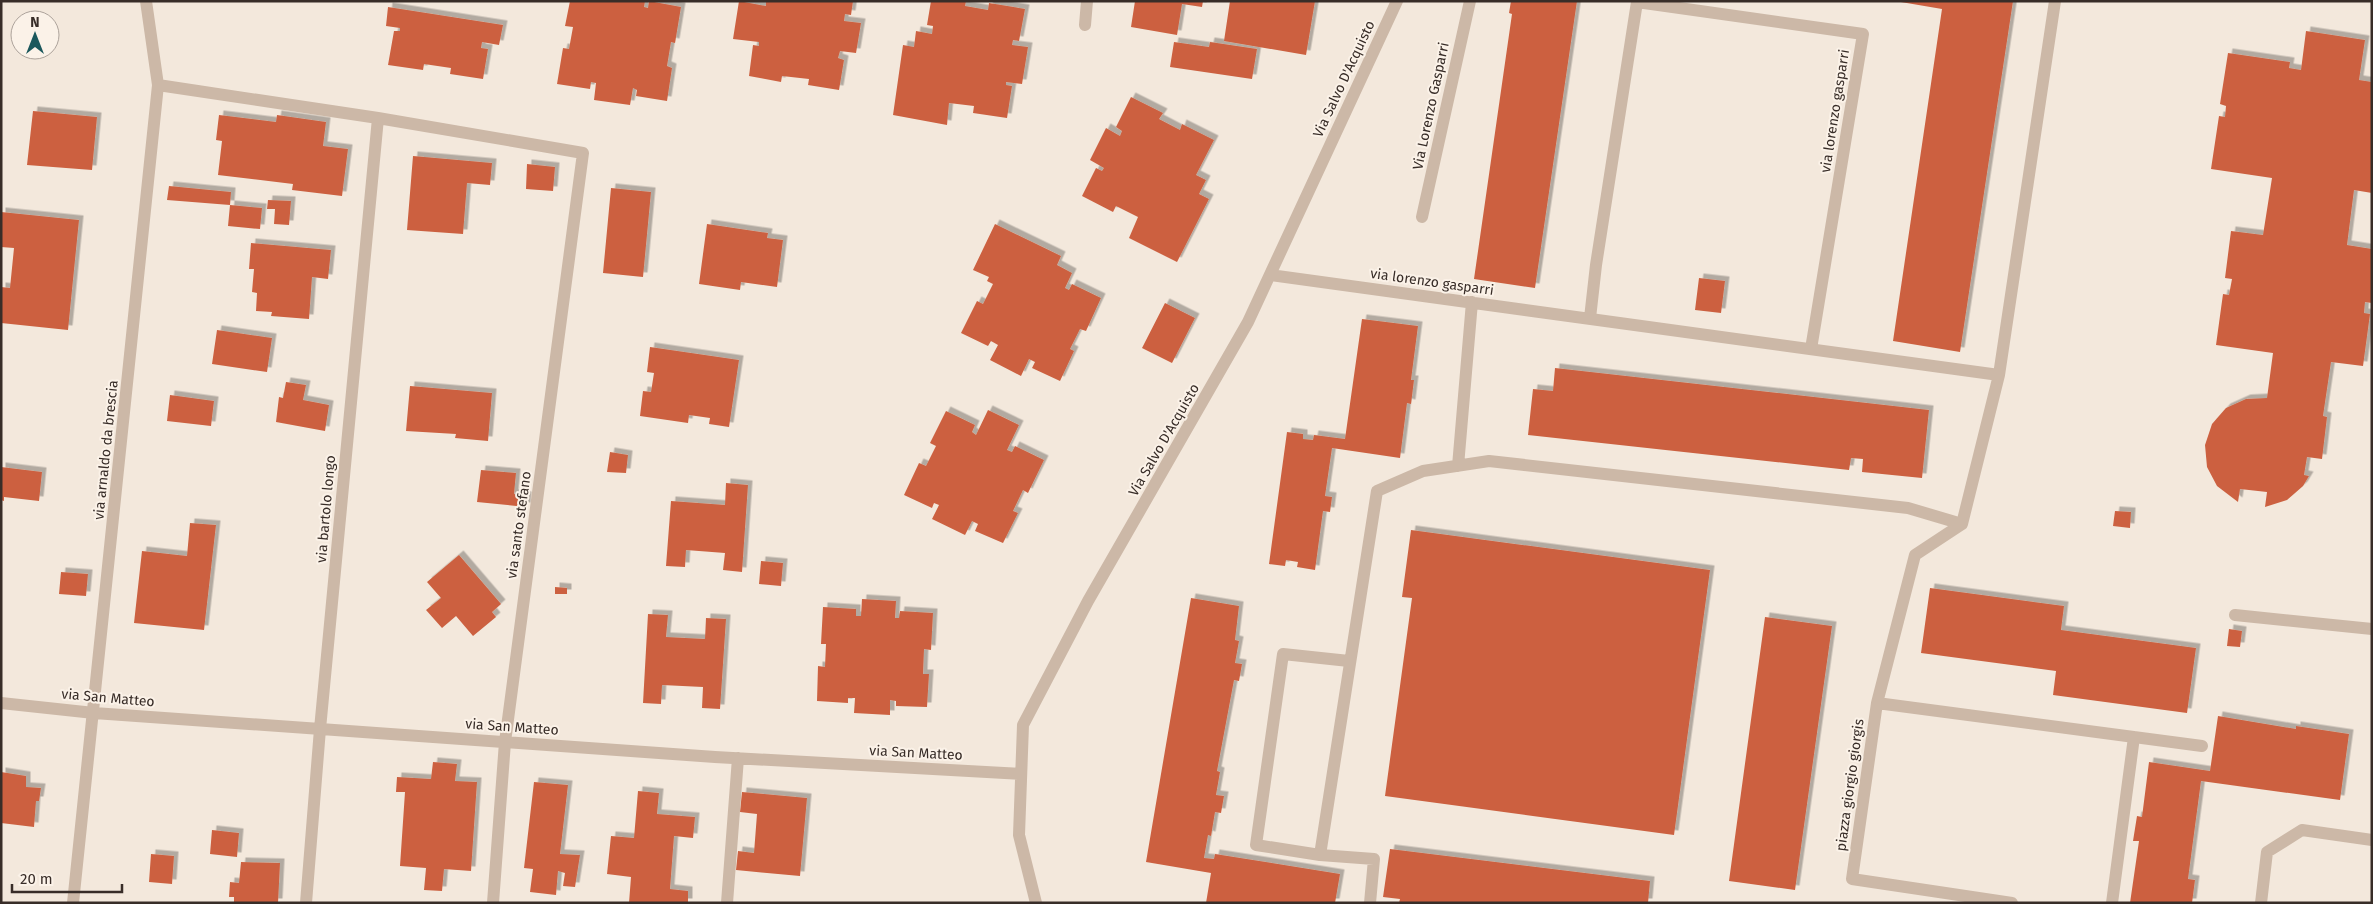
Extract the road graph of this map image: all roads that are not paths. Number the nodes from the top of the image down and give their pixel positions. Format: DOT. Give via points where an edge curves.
graph roads {
  1 [pos="146,1"];
  2 [pos="1088,1"];
  3 [pos="1396,1"];
  4 [pos="1470,1"];
  5 [pos="2054,1"];
  6 [pos="1085,25"];
  7 [pos="158,85"];
  8 [pos="378,118"];
  9 [pos="1422,217"];
  10 [pos="1270,274"];
  11 [pos="1472,302"];
  12 [pos="1590,318"];
  13 [pos="1811,349"];
  14 [pos="1999,375"];
  15 [pos="1458,466"];
  16 [pos="1962,524"];
  17 [pos="2235,615"];
  18 [pos="2372,629"];
  19 [pos="1350,661"];
  20 [pos="1,703"];
  21 [pos="1877,703"];
  22 [pos="94,713"];
  23 [pos="320,729"];
  24 [pos="2134,737"];
  25 [pos="505,742"];
  26 [pos="2202,746"];
  27 [pos="738,758"];
  28 [pos="1021,774"];
  29 [pos="2372,840"];
  30 [pos="1320,855"];
  31 [pos="73,903"];
  32 [pos="306,903"];
  33 [pos="493,903"];
  34 [pos="727,903"];
  35 [pos="1036,903"];
  36 [pos="1370,903"];
  37 [pos="2012,903"];
  38 [pos="2112,903"];
  39 [pos="2262,903"];
  1 -- 7 [label="street, via arnaldo da brescia"];
  2 -- 6 [label="street"];
  3 -- 10 [label="street, Via Salvo D'Acquisto"];
  4 -- 9 [label="street, Via Lorenzo Gasparri"];
  5 -- 14 [label="street"];
  7 -- 8 [label="street"];
  7 -- 22 [label="street, via arnaldo da brescia"];
  8 -- 23 [label="street, via bartolo longo"];
  8 -- 25 [label="street, via santo stefano" via="583,153"];
  10 -- 11 [label="street, via lorenzo gasparri"];
  10 -- 28 [label="street, Via Salvo D'Acquisto" via="1248,322 1088,601 1023,725"];
  11 -- 12 [label="street, via lorenzo gasparri"];
  11 -- 15 [label="street, Via Lorenzo Gasparri"];
  12 -- 13 [label="street, via lorenzo gasparri"];
  12 -- 13 [label="street, via lorenzo gasparri" via="1637,2 1863,34"];
  13 -- 14 [label="street, via lorenzo gasparri"];
  14 -- 16 [label="street"];
  15 -- 16 [label="street" via="1489,461 1898,507"];
  15 -- 19 [label="street" via="1423,471 1377,491"];
  16 -- 21 [label="street" via="1915,554"];
  17 -- 18 [label="street"];
  19 -- 30 [label="street"];
  19 -- 30 [label="street" via="1283,654 1256,845"];
  20 -- 22 [label="street, via San Matteo"];
  21 -- 24 [label="street, piazza giorgio giorgis"];
  21 -- 37 [label="street, piazza giorgio giorgis" via="1852,879"];
  22 -- 23 [label="street, via San Matteo"];
  22 -- 31 [label="street, via arnaldo da brescia"];
  23 -- 25 [label="street, via San Matteo"];
  23 -- 32 [label="street, via bartolo longo"];
  24 -- 26 [label="street, piazza giorgio giorgis"];
  24 -- 38 [label="street"];
  25 -- 27 [label="street, via San Matteo"];
  25 -- 33 [label="street, via santo stefano"];
  27 -- 28 [label="street, via San Matteo"];
  27 -- 34 [label="street"];
  28 -- 35 [label="street, Via Salvo D'Acquisto" via="1019,835"];
  29 -- 39 [label="street" via="2302,830 2267,852"];
  30 -- 36 [label="street" via="1374,859"];
}
